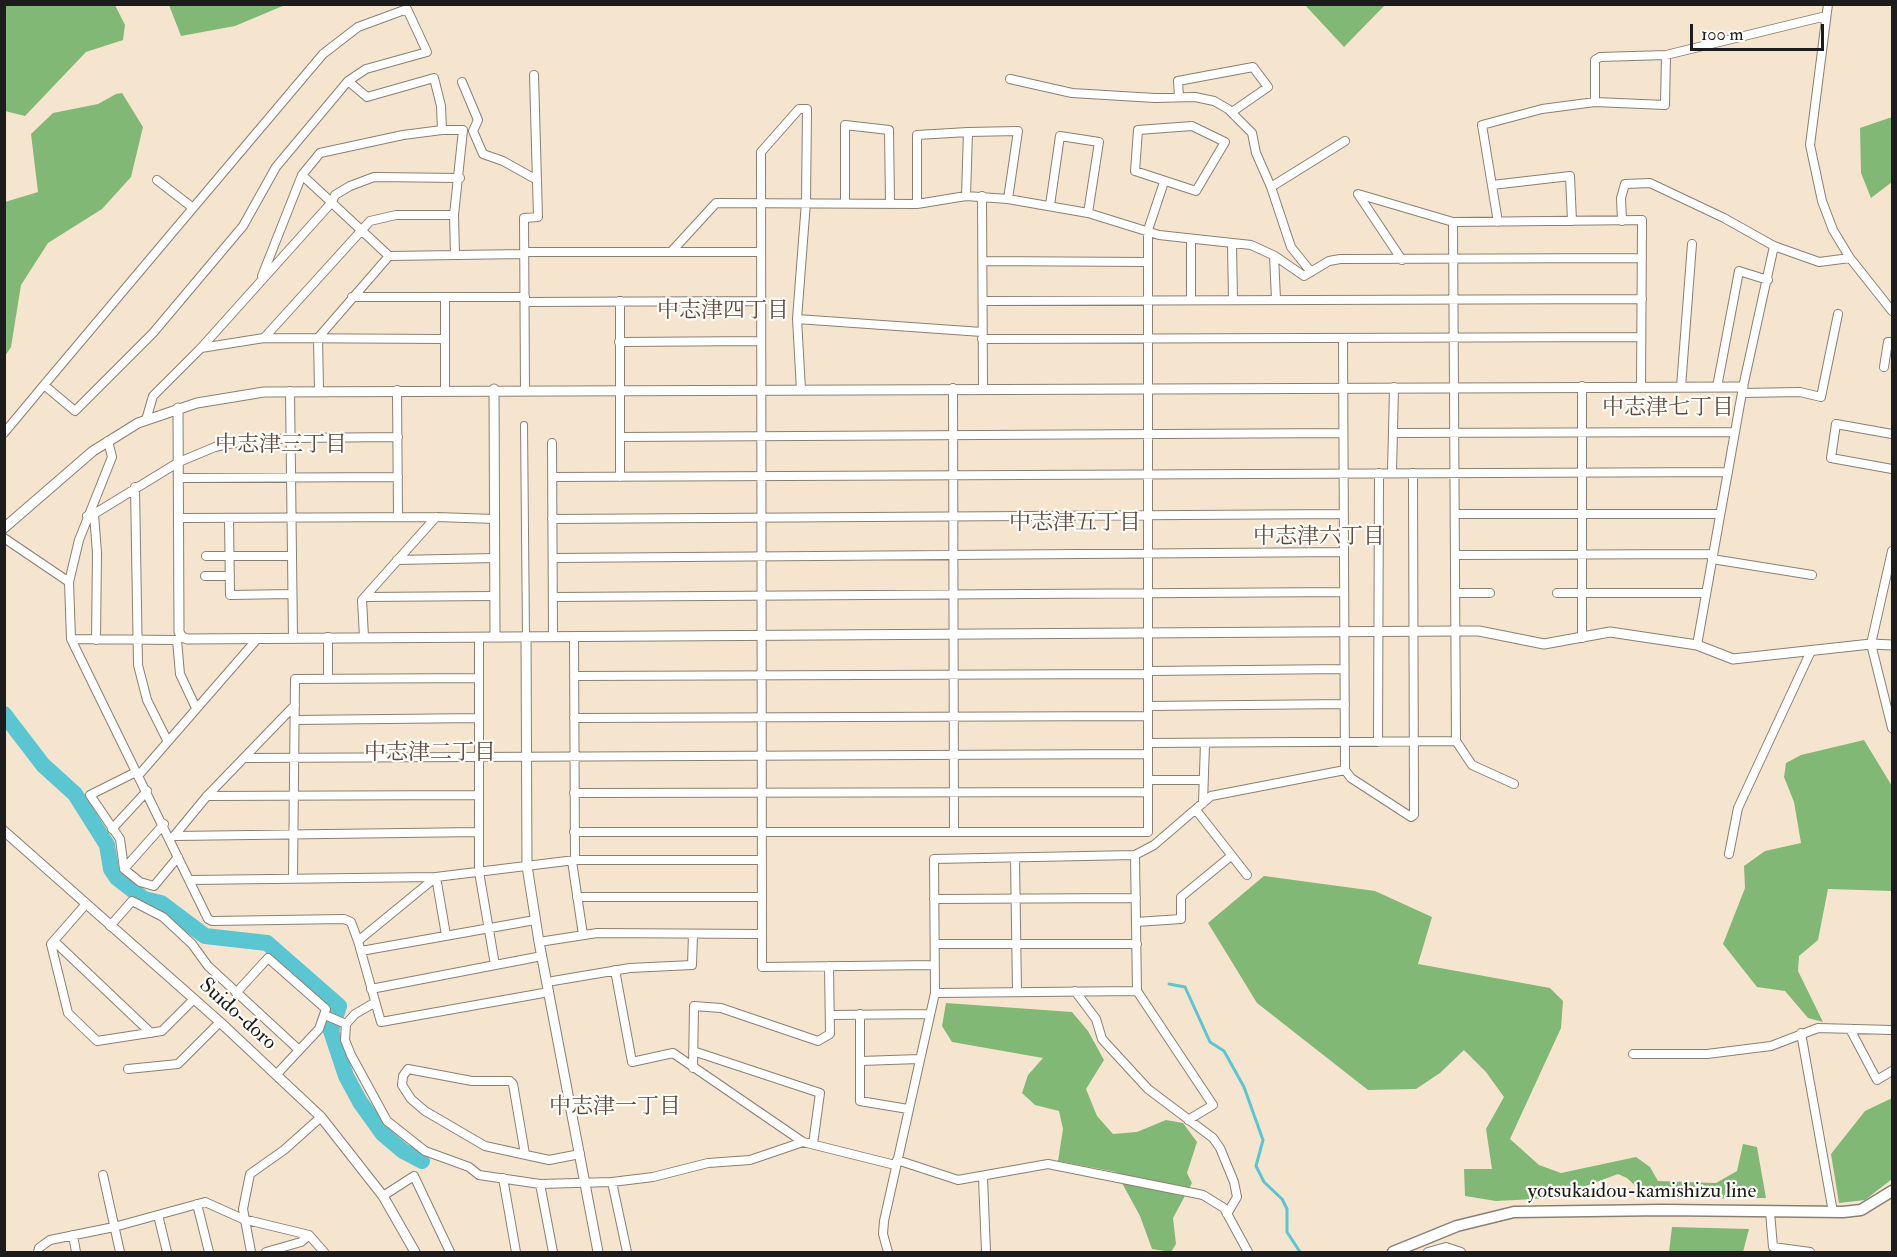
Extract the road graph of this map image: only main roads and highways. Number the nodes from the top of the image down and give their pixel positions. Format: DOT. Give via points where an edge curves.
graph roads {
  1 [pos="1893,1191"];
  2 [pos="1399,1251"];
  1 -- 2 [label="main road, yotsukaidou-kamishizu line" via="1861,1210 1833,1212 1514,1212 1457,1226"];
}
